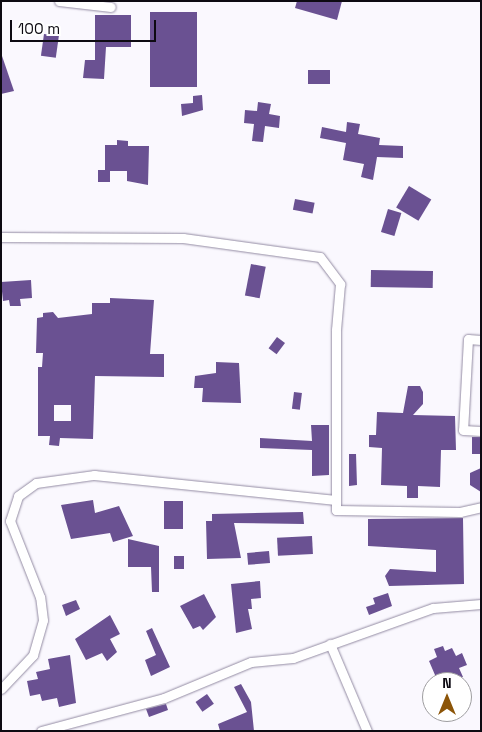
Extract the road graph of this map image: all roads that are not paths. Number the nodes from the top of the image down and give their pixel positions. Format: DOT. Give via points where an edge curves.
graph roads {
  1 [pos="59,1"];
  2 [pos="111,7"];
  3 [pos="1,237"];
  4 [pos="481,340"];
  5 [pos="481,431"];
  6 [pos="336,500"];
  7 [pos="481,507"];
  8 [pos="481,604"];
  9 [pos="330,644"];
  10 [pos="1,689"];
  11 [pos="41,731"];
  12 [pos="367,731"];
  1 -- 2 [label="street"];
  3 -- 6 [label="street" via="183,238 320,257 340,284 336,330"];
  4 -- 5 [label="street" via="468,339 463,430"];
  6 -- 7 [label="street" via="336,510 460,512"];
  6 -- 10 [label="street" via="94,475 36,483 18,496 10,520 40,597 43,620 33,655"];
  8 -- 9 [label="street" via="433,608"];
  9 -- 11 [label="street" via="293,658 251,662 164,698"];
  9 -- 12 [label="street"];
}
